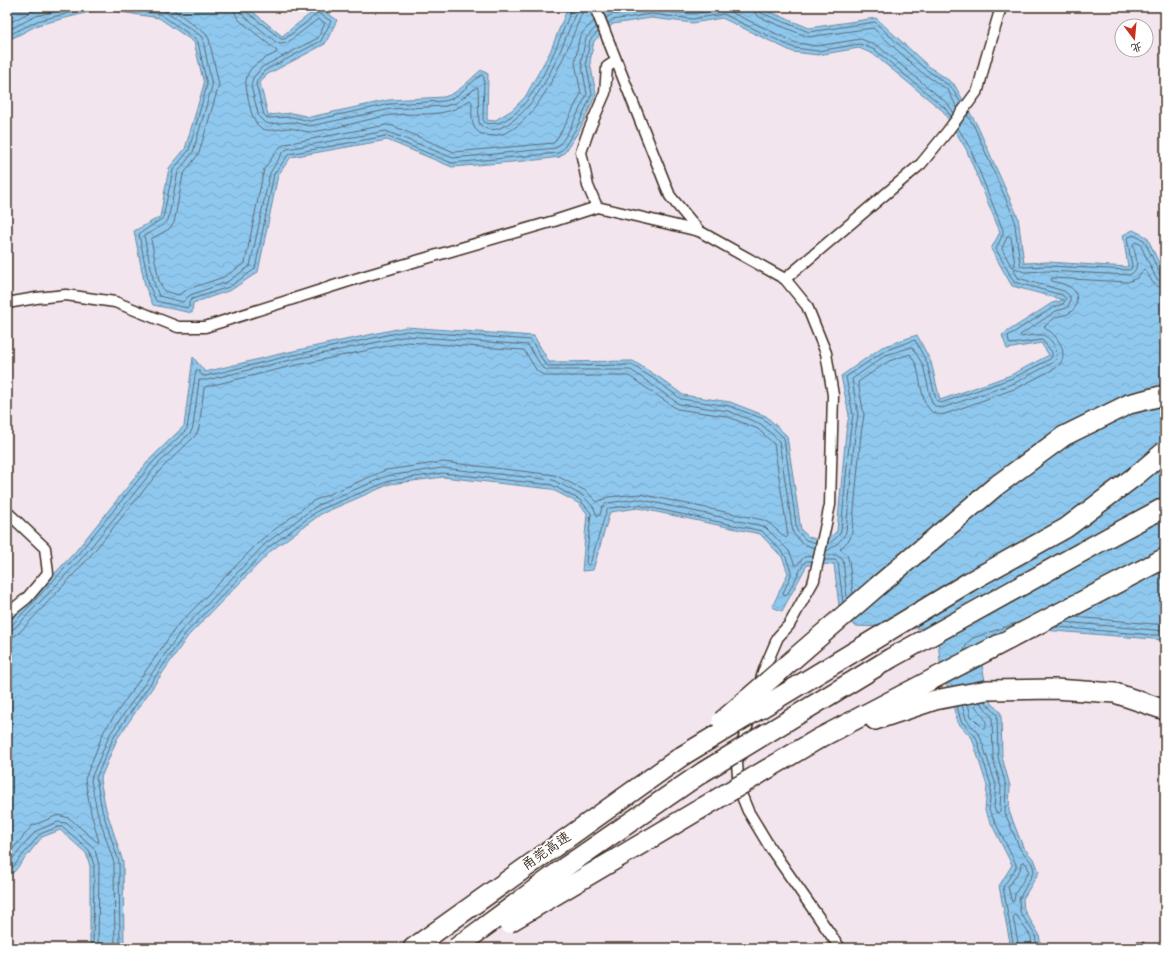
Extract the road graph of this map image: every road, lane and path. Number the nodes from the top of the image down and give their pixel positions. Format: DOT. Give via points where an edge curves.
graph roads {
  1 [pos="595,7"];
  2 [pos="1001,7"];
  3 [pos="616,61"];
  4 [pos="597,207"];
  5 [pos="700,232"];
  6 [pos="785,279"];
  7 [pos="7,303"];
  8 [pos="1165,396"];
  9 [pos="1165,451"];
  10 [pos="1165,507"];
  11 [pos="7,512"];
  12 [pos="1165,558"];
  13 [pos="7,614"];
  14 [pos="1165,710"];
  15 [pos="818,739"];
  16 [pos="682,756"];
  17 [pos="413,948"];
  18 [pos="456,948"];
  19 [pos="465,948"];
  20 [pos="840,948"];
  21 [pos="1138,948"];
  22 [pos="1141,948"];
  1 -- 3 [label="street"];
  2 -- 6 [label="street" via="978,90 947,132 921,164"];
  3 -- 4 [label="street" via="607,67 604,93 581,152 588,186"];
  3 -- 5 [label="street" via="670,196"];
  4 -- 5 [label="street"];
  4 -- 7 [label="street" via="205,327 178,327 115,302 66,295"];
  5 -- 6 [label="street"];
  6 -- 20 [label="street" via="807,306 826,353 833,396 830,505 814,580 789,625 778,638 757,689 737,762 739,789 748,811 771,849"];
  8 -- 16 [label="highway, bridge" via="1129,404 1064,436 996,486"];
  9 -- 16 [label="highway, bridge" via="1066,528 962,586"];
  10 -- 18 [label="highway, bridge" via="891,658 703,772 568,865"];
  11 -- 13 [label="street" via="45,548 48,573 27,598"];
  12 -- 15 [label="highway"];
  14 -- 15 [label="highway" via="1115,693 1055,689 987,690 934,700"];
  15 -- 19 [label="highway, bridge"];
  16 -- 17 [label="highway, 甬莞高速"];
  21 -- 22 [label="street"];
}
